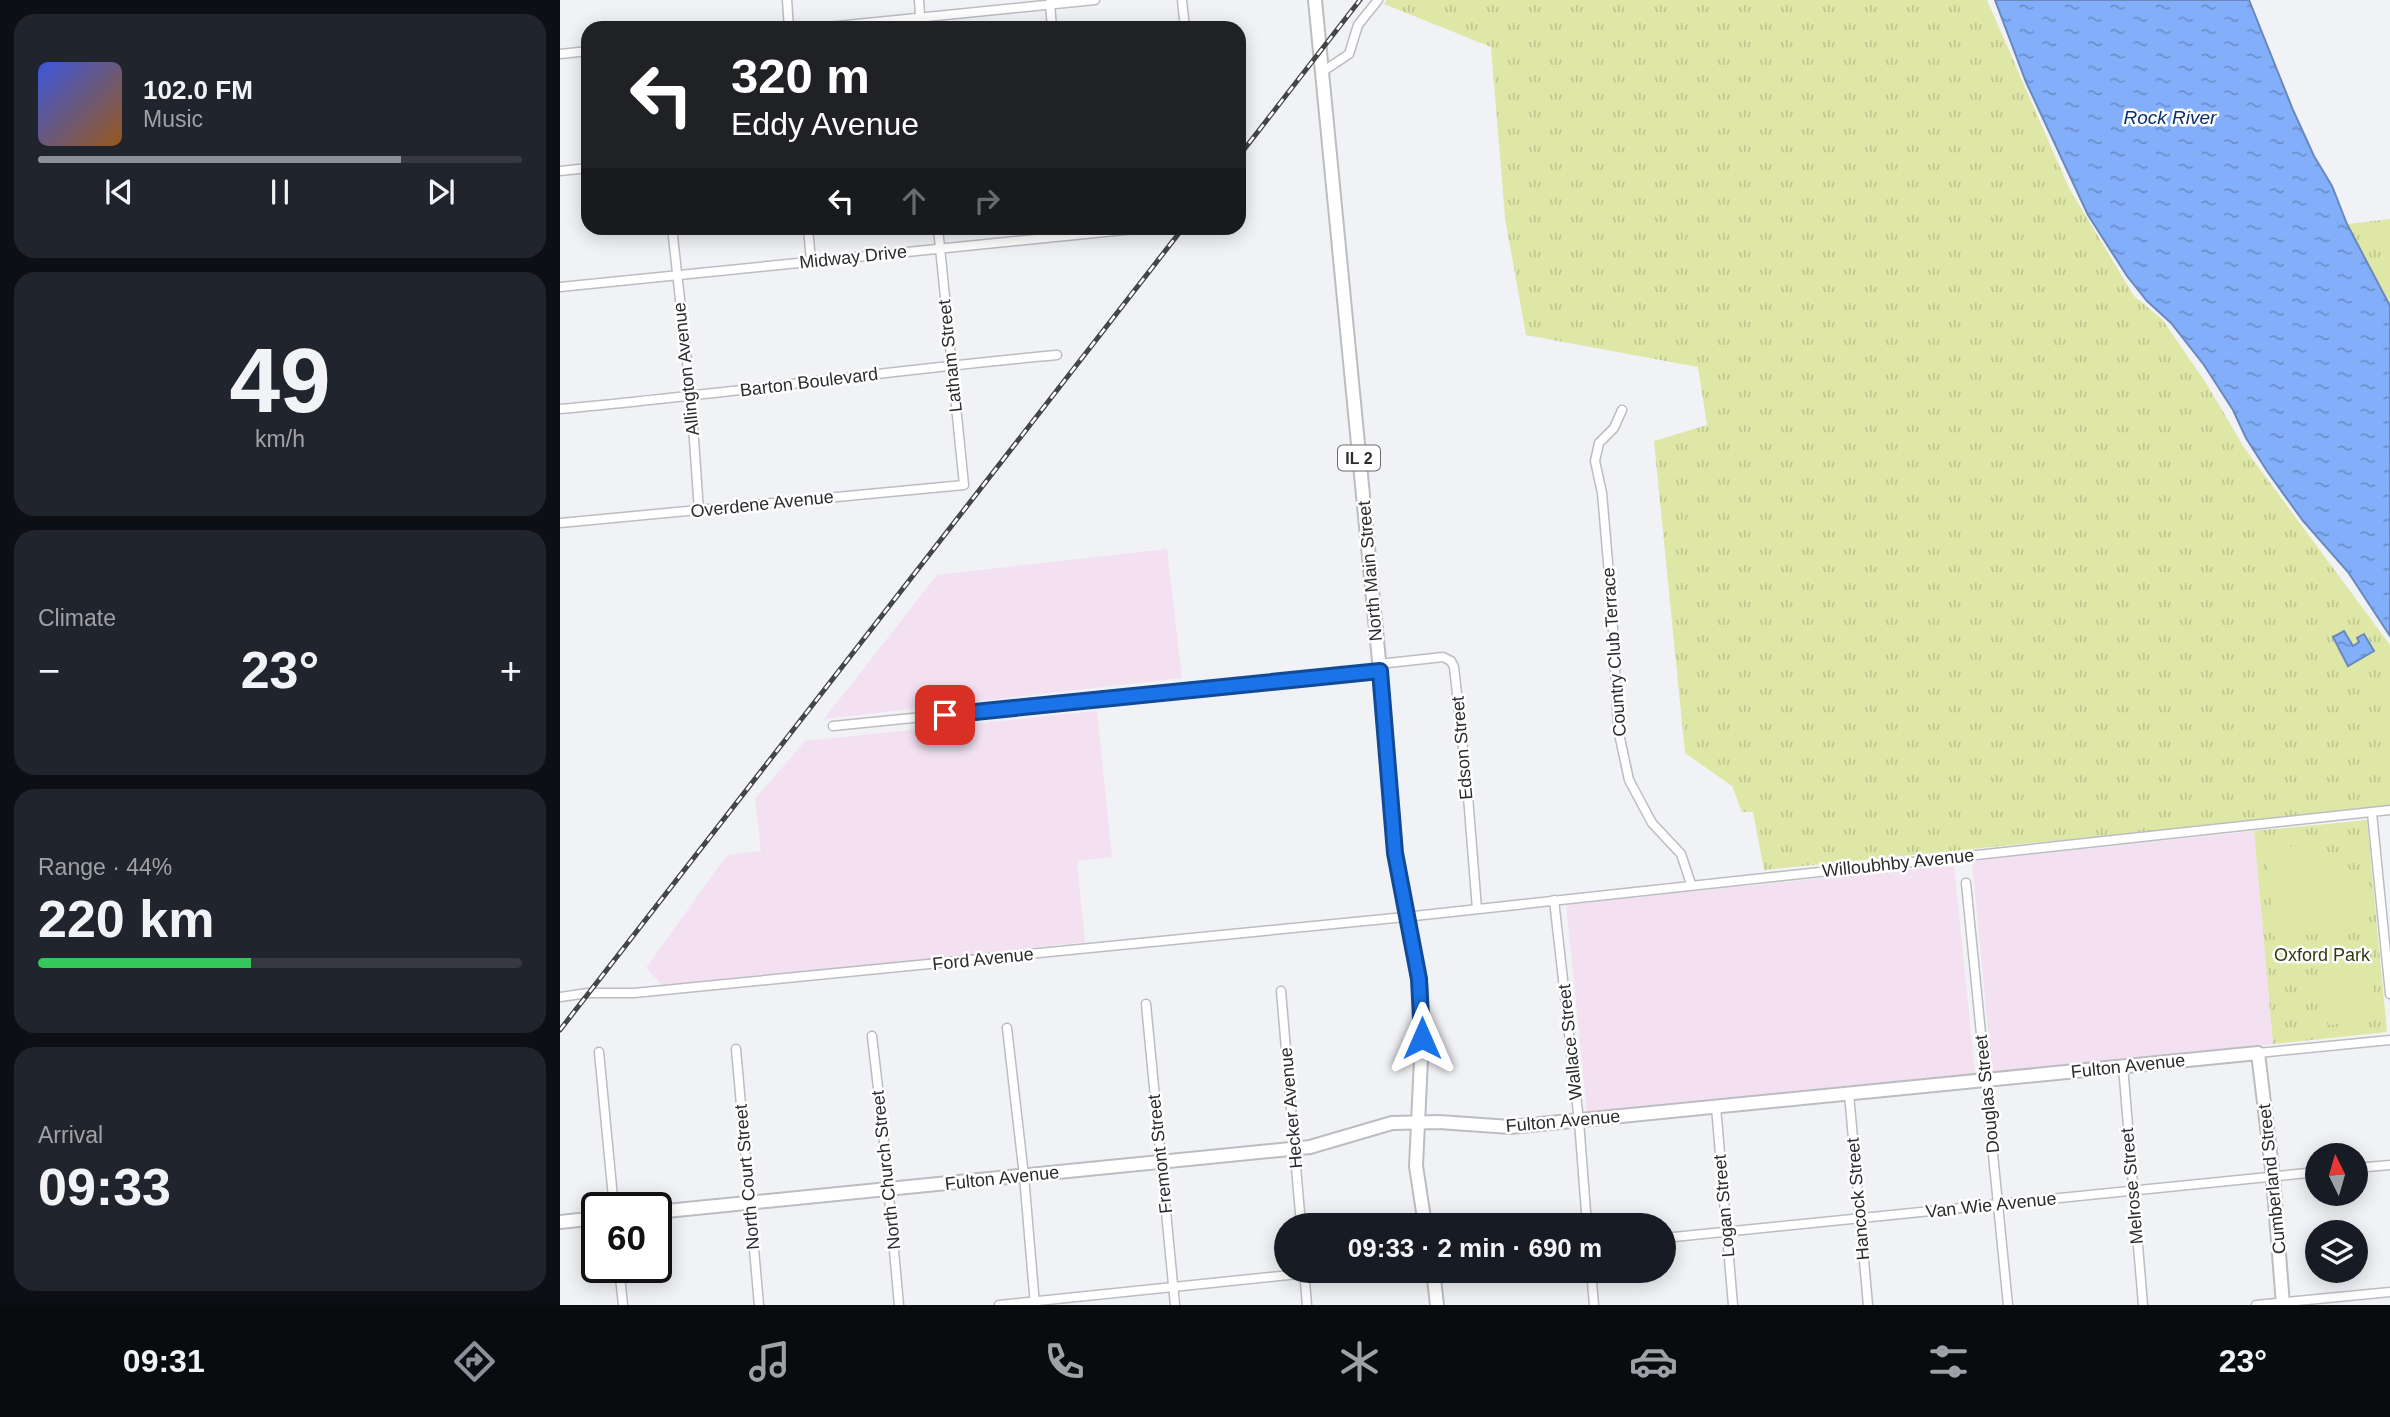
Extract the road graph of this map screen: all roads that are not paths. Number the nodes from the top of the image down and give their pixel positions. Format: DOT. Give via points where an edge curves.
graph roads {
  1 [pos="787,0"];
  2 [pos="919,0"];
  3 [pos="1095,0"];
  4 [pos="1182,0"];
  5 [pos="1315,0"];
  6 [pos="1378,0"];
  7 [pos="1050,3"];
  8 [pos="920,17"];
  9 [pos="788,21"];
  10 [pos="883,21"];
  11 [pos="920,21"];
  12 [pos="1051,21"];
  13 [pos="1184,21"];
  14 [pos="581,52"];
  15 [pos="560,54"];
  16 [pos="1322,72"];
  17 [pos="581,169"];
  18 [pos="560,171"];
  19 [pos="673,235"];
  20 [pos="808,235"];
  21 [pos="939,235"];
  22 [pos="1039,235"];
  23 [pos="940,248"];
  24 [pos="811,261"];
  25 [pos="677,275"];
  26 [pos="560,287"];
  27 [pos="1057,355"];
  28 [pos="951,365"];
  29 [pos="691,397"];
  30 [pos="560,409"];
  31 [pos="1622,410"];
  32 [pos="964,485"];
  33 [pos="699,511"];
  34 [pos="560,523"];
  35 [pos="1379,668"];
  36 [pos="833,726"];
  37 [pos="2390,810"];
  38 [pos="2372,813"];
  39 [pos="1966,883"];
  40 [pos="1691,884"];
  41 [pos="1554,900"];
  42 [pos="1476,909"];
  43 [pos="1405,916"];
  44 [pos="1281,991"];
  45 [pos="2390,994"];
  46 [pos="560,997"];
  47 [pos="1146,1004"];
  48 [pos="1007,1028"];
  49 [pos="872,1036"];
  50 [pos="2390,1040"];
  51 [pos="736,1049"];
  52 [pos="599,1052"];
  53 [pos="2259,1053"];
  54 [pos="2123,1066"];
  55 [pos="1987,1080"];
  56 [pos="1849,1094"];
  57 [pos="1716,1107"];
  58 [pos="1578,1121"];
  59 [pos="1418,1122"];
  60 [pos="1294,1149"];
  61 [pos="1161,1162"];
  62 [pos="2390,1165"];
  63 [pos="2368,1167"];
  64 [pos="2305,1173"];
  65 [pos="1024,1176"];
  66 [pos="2273,1177"];
  67 [pos="888,1189"];
  68 [pos="2132,1191"];
  69 [pos="612,1192"];
  70 [pos="750,1203"];
  71 [pos="1998,1204"];
  72 [pos="672,1210"];
  73 [pos="1300,1213"];
  74 [pos="1423,1213"];
  75 [pos="1586,1213"];
  76 [pos="1860,1218"];
  77 [pos="581,1220"];
  78 [pos="560,1222"];
  79 [pos="1726,1232"];
  80 [pos="1676,1237"];
  81 [pos="1274,1276"];
  82 [pos="621,1283"];
  83 [pos="1306,1283"];
  84 [pos="1434,1283"];
  85 [pos="1592,1283"];
  86 [pos="1174,1287"];
  87 [pos="2390,1292"];
  88 [pos="1035,1303"];
  89 [pos="2283,1304"];
  90 [pos="623,1305"];
  91 [pos="759,1305"];
  92 [pos="899,1305"];
  93 [pos="999,1305"];
  94 [pos="1175,1305"];
  95 [pos="1307,1305"];
  96 [pos="1437,1305"];
  97 [pos="1594,1305"];
  98 [pos="1734,1305"];
  99 [pos="1868,1305"];
  100 [pos="2008,1305"];
  101 [pos="2143,1305"];
  102 [pos="2256,1305"];
  1 -- 9 [label="street"];
  2 -- 8 [label="street"];
  3 -- 7 [label="street"];
  4 -- 13 [label="street"];
  5 -- 16 [label="street, North Main Street / IL 2"];
  6 -- 16 [label="street" via="1358,25 1349,54"];
  7 -- 8 [label="street"];
  7 -- 12 [label="street"];
  8 -- 10 [label="street"];
  8 -- 11 [label="street"];
  14 -- 15 [label="street"];
  16 -- 35 [label="street, North Main Street / IL 2"];
  17 -- 18 [label="street"];
  19 -- 25 [label="street, Allington Avenue"];
  20 -- 24 [label="street"];
  21 -- 23 [label="street, Latham Street"];
  22 -- 23 [label="street, Midway Drive"];
  23 -- 24 [label="street, Midway Drive"];
  23 -- 28 [label="street, Latham Street"];
  24 -- 25 [label="street, Midway Drive"];
  25 -- 26 [label="street, Midway Drive"];
  25 -- 29 [label="street, Allington Avenue"];
  27 -- 28 [label="street, Barton Boulevard"];
  28 -- 29 [label="street, Barton Boulevard"];
  28 -- 32 [label="street, Latham Street"];
  29 -- 30 [label="street, Barton Boulevard"];
  29 -- 33 [label="street, Allington Avenue"];
  31 -- 40 [label="street, Country Club Terrace" via="1614,428 1599,443 1595,461 1612,609 1618,729 1629,780 1652,823 1681,854"];
  32 -- 33 [label="street, Overdene Avenue"];
  33 -- 34 [label="street, Overdene Avenue"];
  35 -- 36 [label="street, Edson Street"];
  35 -- 42 [label="street, Edson Street" via="1443,657 1454,667"];
  35 -- 43 [label="street, North Main Street / IL 2"];
  37 -- 38 [label="street, Willoubhby Avenue"];
  38 -- 40 [label="street, Willoubhby Avenue"];
  38 -- 45 [label="street"];
  39 -- 55 [label="street, Douglas Street"];
  40 -- 41 [label="street, Willoubhby Avenue"];
  41 -- 42 [label="street, Willoubhby Avenue"];
  41 -- 58 [label="street, Wallace Street"];
  42 -- 43 [label="street, Willoubhby Avenue"];
  43 -- 46 [label="street, Ford Avenue"];
  43 -- 59 [label="street, North Main Street / IL 2" via="1421,989"];
  44 -- 60 [label="street, Hecker Avenue"];
  47 -- 61 [label="street, Fremont Street"];
  48 -- 65 [label="street"];
  49 -- 67 [label="street, North Church Street"];
  50 -- 53 [label="street, Fulton Avenue"];
  51 -- 70 [label="street, North Court Street"];
  52 -- 69 [label="street"];
  53 -- 54 [label="street, Fulton Avenue"];
  53 -- 66 [label="street, Cumberland Street"];
  54 -- 55 [label="street, Fulton Avenue"];
  54 -- 68 [label="street, Melrose Street"];
  55 -- 56 [label="street, Fulton Avenue"];
  55 -- 71 [label="street, Douglas Street"];
  56 -- 57 [label="street, Fulton Avenue"];
  56 -- 76 [label="street, Hancock Street"];
  57 -- 58 [label="street, Fulton Avenue"];
  57 -- 79 [label="street, Logan Street"];
  58 -- 59 [label="street, Fulton Avenue" via="1510,1127"];
  58 -- 75 [label="street, Wallace Street"];
  59 -- 60 [label="street, Fulton Avenue" via="1383,1124"];
  59 -- 74 [label="street, North Main Street / IL 2" via="1416,1175"];
  60 -- 61 [label="street, Fulton Avenue"];
  60 -- 73 [label="street, Hecker Avenue"];
  61 -- 65 [label="street, Fulton Avenue"];
  61 -- 86 [label="street, Fremont Street"];
  62 -- 63 [label="street"];
  64 -- 66 [label="street, Van Wie Avenue"];
  65 -- 67 [label="street, Fulton Avenue"];
  65 -- 88 [label="street"];
  66 -- 68 [label="street, Van Wie Avenue"];
  66 -- 89 [label="street, Cumberland Street"];
  67 -- 70 [label="street, Fulton Avenue"];
  67 -- 92 [label="street, North Church Street"];
  68 -- 71 [label="street, Van Wie Avenue"];
  68 -- 101 [label="street, Melrose Street"];
  70 -- 72 [label="street, Fulton Avenue"];
  70 -- 91 [label="street, North Court Street"];
  71 -- 76 [label="street, Van Wie Avenue"];
  71 -- 100 [label="street, Douglas Street"];
  76 -- 79 [label="street, Van Wie Avenue"];
  76 -- 99 [label="street, Hancock Street"];
  77 -- 78 [label="street"];
  79 -- 80 [label="street, Van Wie Avenue"];
  79 -- 98 [label="street, Logan Street"];
  81 -- 86 [label="street"];
  82 -- 90 [label="street"];
  83 -- 95 [label="street"];
  84 -- 96 [label="street"];
  85 -- 97 [label="street"];
  86 -- 88 [label="street"];
  86 -- 94 [label="street, Fremont Street"];
  87 -- 89 [label="street"];
  88 -- 93 [label="street"];
  89 -- 102 [label="street"];
}
